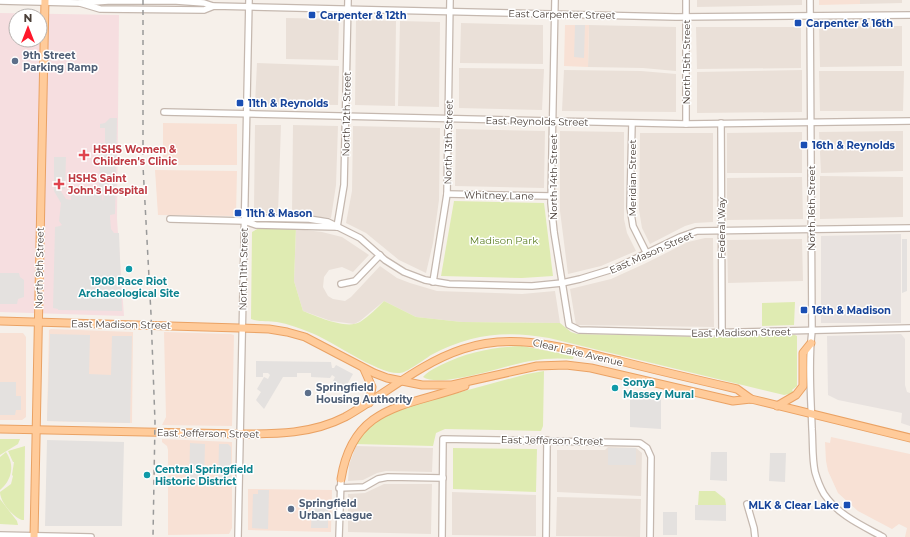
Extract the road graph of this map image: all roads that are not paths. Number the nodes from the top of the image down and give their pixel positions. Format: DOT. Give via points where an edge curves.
graph roads {
  1 [pos="248,0"];
  2 [pos="348,0"];
  3 [pos="450,0"];
  4 [pos="555,0"];
  5 [pos="686,0"];
  6 [pos="810,0"];
  7 [pos="44,1"];
  8 [pos="0,2"];
  9 [pos="248,7"];
  10 [pos="348,9"];
  11 [pos="450,12"];
  12 [pos="554,14"];
  13 [pos="910,15"];
  14 [pos="810,16"];
  15 [pos="686,17"];
  16 [pos="164,112"];
  17 [pos="246,114"];
  18 [pos="346,116"];
  19 [pos="449,119"];
  20 [pos="553,121"];
  21 [pos="910,121"];
  22 [pos="811,122"];
  23 [pos="632,123"];
  24 [pos="720,123"];
  25 [pos="686,124"];
  26 [pos="447,194"];
  27 [pos="551,196"];
  28 [pos="170,219"];
  29 [pos="244,221"];
  30 [pos="337,227"];
  31 [pos="910,228"];
  32 [pos="721,229"];
  33 [pos="812,229"];
  34 [pos="647,254"];
  35 [pos="380,255"];
  36 [pos="432,282"];
  37 [pos="562,283"];
  38 [pos="341,284"];
  39 [pos="0,321"];
  40 [pos="38,322"];
  41 [pos="242,327"];
  42 [pos="572,328"];
  43 [pos="910,328"];
  44 [pos="812,331"];
  45 [pos="722,332"];
  46 [pos="811,343"];
  47 [pos="364,369"];
  48 [pos="495,376"];
  49 [pos="403,381"];
  50 [pos="751,399"];
  51 [pos="369,403"];
  52 [pos="778,406"];
  53 [pos="812,415"];
  54 [pos="0,429"];
  55 [pos="36,430"];
  56 [pos="241,434"];
  57 [pos="910,438"];
  58 [pos="547,440"];
  59 [pos="443,478"];
  60 [pos="341,479"];
  61 [pos="339,488"];
  62 [pos="747,504"];
  63 [pos="0,535"];
  64 [pos="34,536"];
  65 [pos="91,537"];
  66 [pos="238,537"];
  67 [pos="339,537"];
  68 [pos="442,537"];
  69 [pos="546,537"];
  70 [pos="650,537"];
  71 [pos="754,537"];
  72 [pos="883,537"];
  1 -- 9 [label="street, North 11th Street"];
  2 -- 10 [label="street, North 12th Street"];
  3 -- 11 [label="street, North 13th Street"];
  4 -- 12 [label="street, North 14th Street"];
  5 -- 15 [label="street, North 15th Street"];
  6 -- 14 [label="street, North 16th Street"];
  7 -- 8 [label="street, East Carpenter Street"];
  7 -- 9 [label="street, East Carpenter Street" via="80,3 100,9 204,10 214,6"];
  7 -- 40 [label="main road, North 9th Street"];
  9 -- 10 [label="street, East Carpenter Street"];
  9 -- 17 [label="street, North 11th Street"];
  10 -- 11 [label="street, East Carpenter Street"];
  10 -- 18 [label="street, North 12th Street"];
  11 -- 12 [label="street, East Carpenter Street"];
  11 -- 19 [label="street, North 13th Street"];
  12 -- 15 [label="street, East Carpenter Street"];
  12 -- 20 [label="street, North 14th Street"];
  13 -- 14 [label="street, East Carpenter Street"];
  14 -- 15 [label="street, East Carpenter Street"];
  14 -- 22 [label="street, North 16th Street"];
  15 -- 25 [label="street, North 15th Street"];
  16 -- 17 [label="street, East Reynolds Street"];
  17 -- 18 [label="street, East Reynolds Street"];
  17 -- 29 [label="street, North 11th Street"];
  18 -- 19 [label="street, East Reynolds Street"];
  18 -- 30 [label="street, North 12th Street" via="344,185"];
  19 -- 20 [label="street, East Reynolds Street"];
  19 -- 26 [label="street, North 13th Street"];
  20 -- 23 [label="street, East Reynolds Street"];
  20 -- 27 [label="street, North 14th Street"];
  21 -- 22 [label="street, East Reynolds Street"];
  22 -- 24 [label="street, East Reynolds Street"];
  22 -- 33 [label="street, North 16th Street"];
  23 -- 25 [label="street, East Reynolds Street"];
  23 -- 34 [label="street, Meridian Street" via="631,211 633,226"];
  24 -- 25 [label="street, East Reynolds Street"];
  24 -- 32 [label="street, Federal Way"];
  26 -- 27 [label="street, Whitney Lane"];
  26 -- 36 [label="street, North 13th Street"];
  27 -- 37 [label="street, North 14th Street"];
  28 -- 29 [label="street, East Mason Street"];
  29 -- 30 [label="street, East Mason Street" via="256,224"];
  29 -- 41 [label="street, North 11th Street"];
  30 -- 35 [label="street, East Mason Street" via="360,238"];
  31 -- 33 [label="street, East Mason Street"];
  32 -- 33 [label="street, East Mason Street"];
  32 -- 34 [label="street, East Mason Street" via="689,233"];
  32 -- 45 [label="street, Federal Way"];
  33 -- 44 [label="street, North 16th Street"];
  34 -- 37 [label="street, East Mason Street" via="597,275"];
  35 -- 36 [label="street, East Mason Street" via="404,272"];
  35 -- 38 [label="street" via="355,281"];
  36 -- 37 [label="street, East Mason Street" via="515,286"];
  37 -- 42 [label="street, North 14th Street" via="567,322"];
  39 -- 40 [label="main road, East Madison Street"];
  40 -- 41 [label="main road, East Madison Street"];
  40 -- 55 [label="main road, North 9th Street"];
  41 -- 47 [label="main road, East Madison Street" via="294,334 311,340"];
  41 -- 56 [label="street, North 11th Street"];
  42 -- 45 [label="street, East Madison Street"];
  43 -- 44 [label="street, East Madison Street"];
  44 -- 45 [label="street, East Madison Street"];
  44 -- 46 [label="street, North 16th Street"];
  46 -- 52 [label="main road" via="803,353 803,386 796,395"];
  46 -- 53 [label="street, North 16th Street"];
  47 -- 49 [label="main road, East Madison Street"];
  47 -- 51 [label="main road" via="372,387"];
  48 -- 49 [label="main road, Clear Lake Avenue" via="452,385 422,385"];
  48 -- 50 [label="main road, Clear Lake Avenue" via="537,366 577,365 733,401"];
  48 -- 60 [label="main road" via="396,407 373,419 360,431 351,445 344,461"];
  49 -- 50 [label="main road, Clear Lake Avenue" via="435,361 463,348 488,342 541,342 737,389"];
  49 -- 51 [label="main road, East Jefferson Street"];
  50 -- 52 [label="main road, Clear Lake Avenue"];
  51 -- 56 [label="main road, East Jefferson Street" via="334,423 307,431"];
  52 -- 53 [label="main road, Clear Lake Avenue"];
  53 -- 57 [label="main road, Clear Lake Avenue"];
  53 -- 72 [label="street, North 16th Street" via="814,466 824,493 846,517"];
  54 -- 55 [label="main road, East Jefferson Street"];
  55 -- 56 [label="main road, East Jefferson Street"];
  55 -- 64 [label="main road, North 9th Street"];
  56 -- 66 [label="street, North 11th Street"];
  58 -- 59 [label="street, East Jefferson Street" via="443,439"];
  58 -- 69 [label="street"];
  58 -- 70 [label="street, East Jefferson Street" via="637,442 647,448 651,460"];
  59 -- 61 [label="street" via="388,477 364,487"];
  59 -- 68 [label="street"];
  60 -- 61 [label="street"];
  61 -- 67 [label="street"];
  62 -- 71 [label="street"];
  63 -- 64 [label="street"];
  64 -- 65 [label="street"];
}
